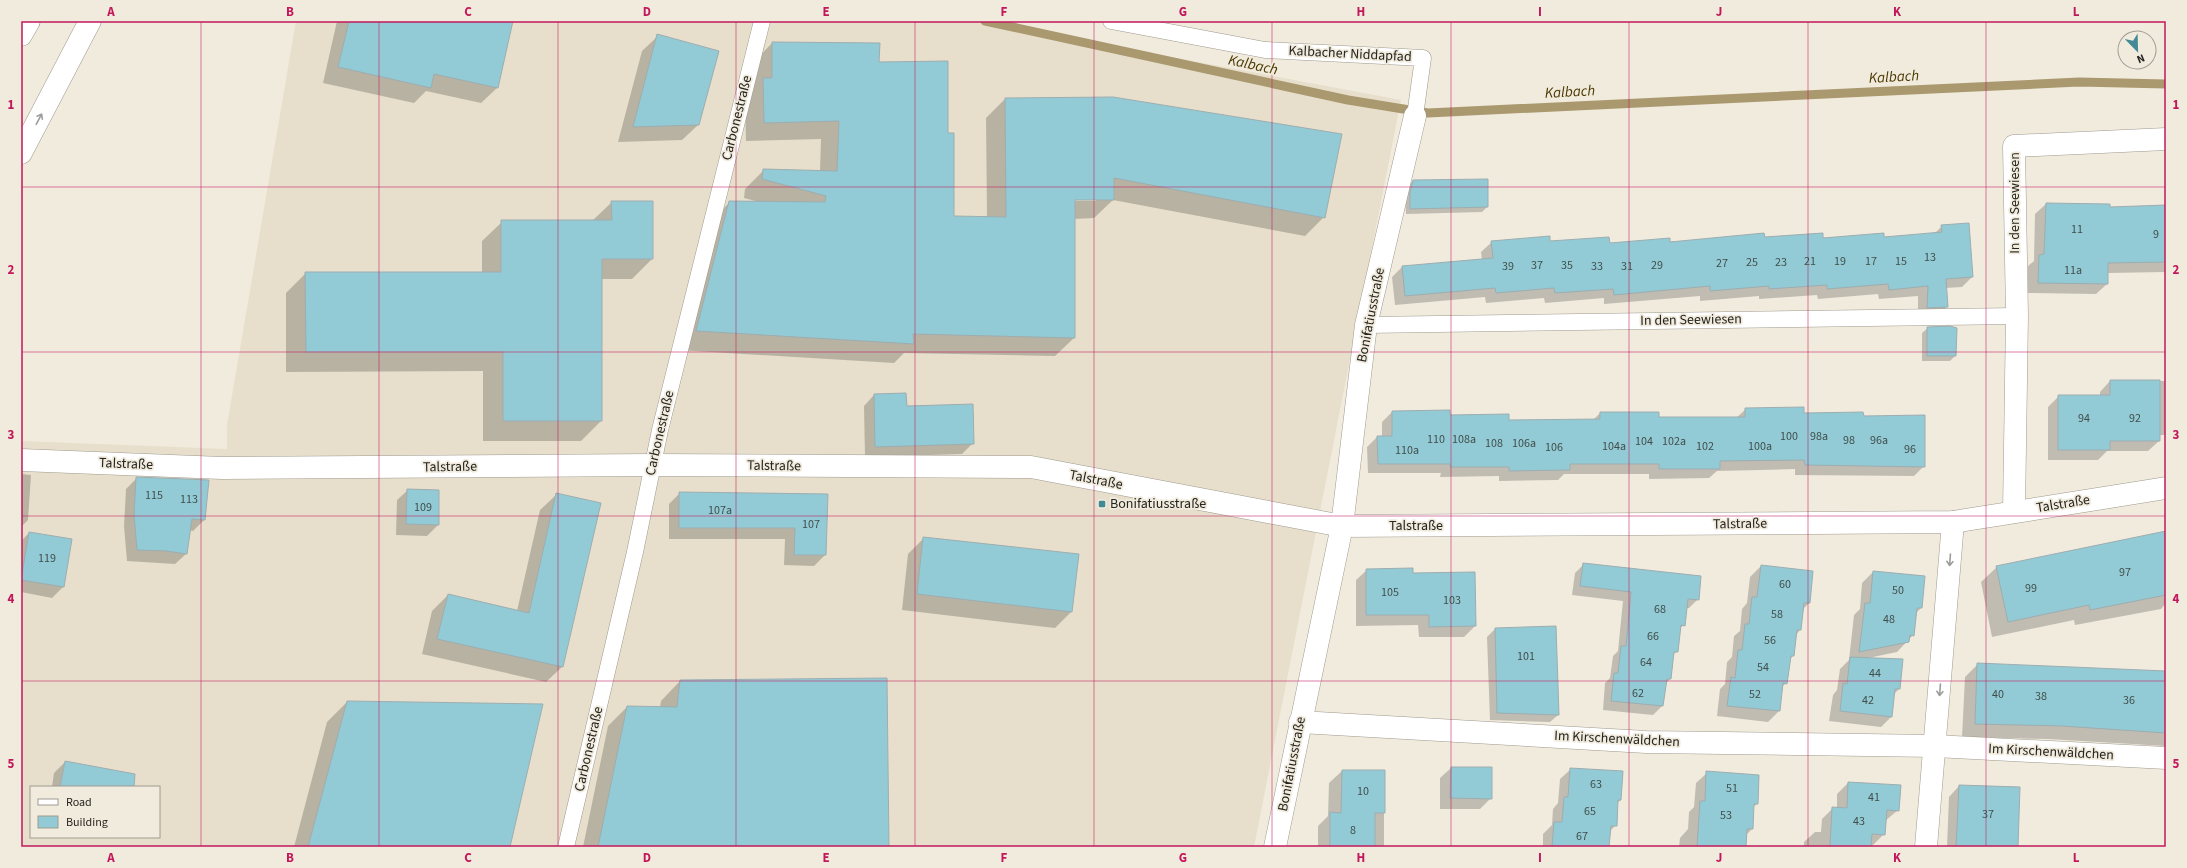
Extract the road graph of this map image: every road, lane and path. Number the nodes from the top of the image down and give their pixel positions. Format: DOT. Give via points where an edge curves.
graph roads {
  1 [pos="29,21"];
  2 [pos="90,21"];
  3 [pos="762,21"];
  4 [pos="1111,21"];
  5 [pos="21,35"];
  6 [pos="1415,116"];
  7 [pos="2166,139"];
  8 [pos="21,153"];
  9 [pos="2017,316"];
  10 [pos="1366,325"];
  11 [pos="21,460"];
  12 [pos="652,465"];
  13 [pos="2166,488"];
  14 [pos="2014,512"];
  15 [pos="1953,522"];
  16 [pos="1342,526"];
  17 [pos="1300,722"];
  18 [pos="1935,746"];
  19 [pos="2166,758"];
  20 [pos="566,847"];
  21 [pos="1275,847"];
  22 [pos="1926,847"];
  1 -- 5 [label="main road"];
  8 -- 2 [label="main road, one-way"];
  3 -- 12 [label="lane, Carbonestraße"];
  4 -- 6 [label="lane, Kalbacher Niddapfad" via="1265,50 1423,58"];
  6 -- 10 [label="main road, Bonifatiusstraße"];
  7 -- 9 [label="main road, In den Seewiesen" via="2014,146"];
  9 -- 10 [label="lane, In den Seewiesen"];
  9 -- 14 [label="main road, In den Seewiesen"];
  10 -- 16 [label="main road, Bonifatiusstraße"];
  11 -- 12 [label="main road, Talstraße" via="222,468"];
  12 -- 16 [label="main road, Talstraße" via="1031,467"];
  12 -- 20 [label="lane, Carbonestraße" via="635,552"];
  13 -- 14 [label="main road, Talstraße"];
  14 -- 15 [label="main road, Talstraße"];
  15 -- 16 [label="main road, Talstraße"];
  15 -- 18 [label="main road, one-way"];
  16 -- 17 [label="main road, Bonifatiusstraße"];
  17 -- 18 [label="main road, Im Kirschenwäldchen" via="1646,742"];
  17 -- 21 [label="main road, Bonifatiusstraße"];
  18 -- 19 [label="main road, Im Kirschenwäldchen"];
  18 -- 22 [label="main road"];
}
